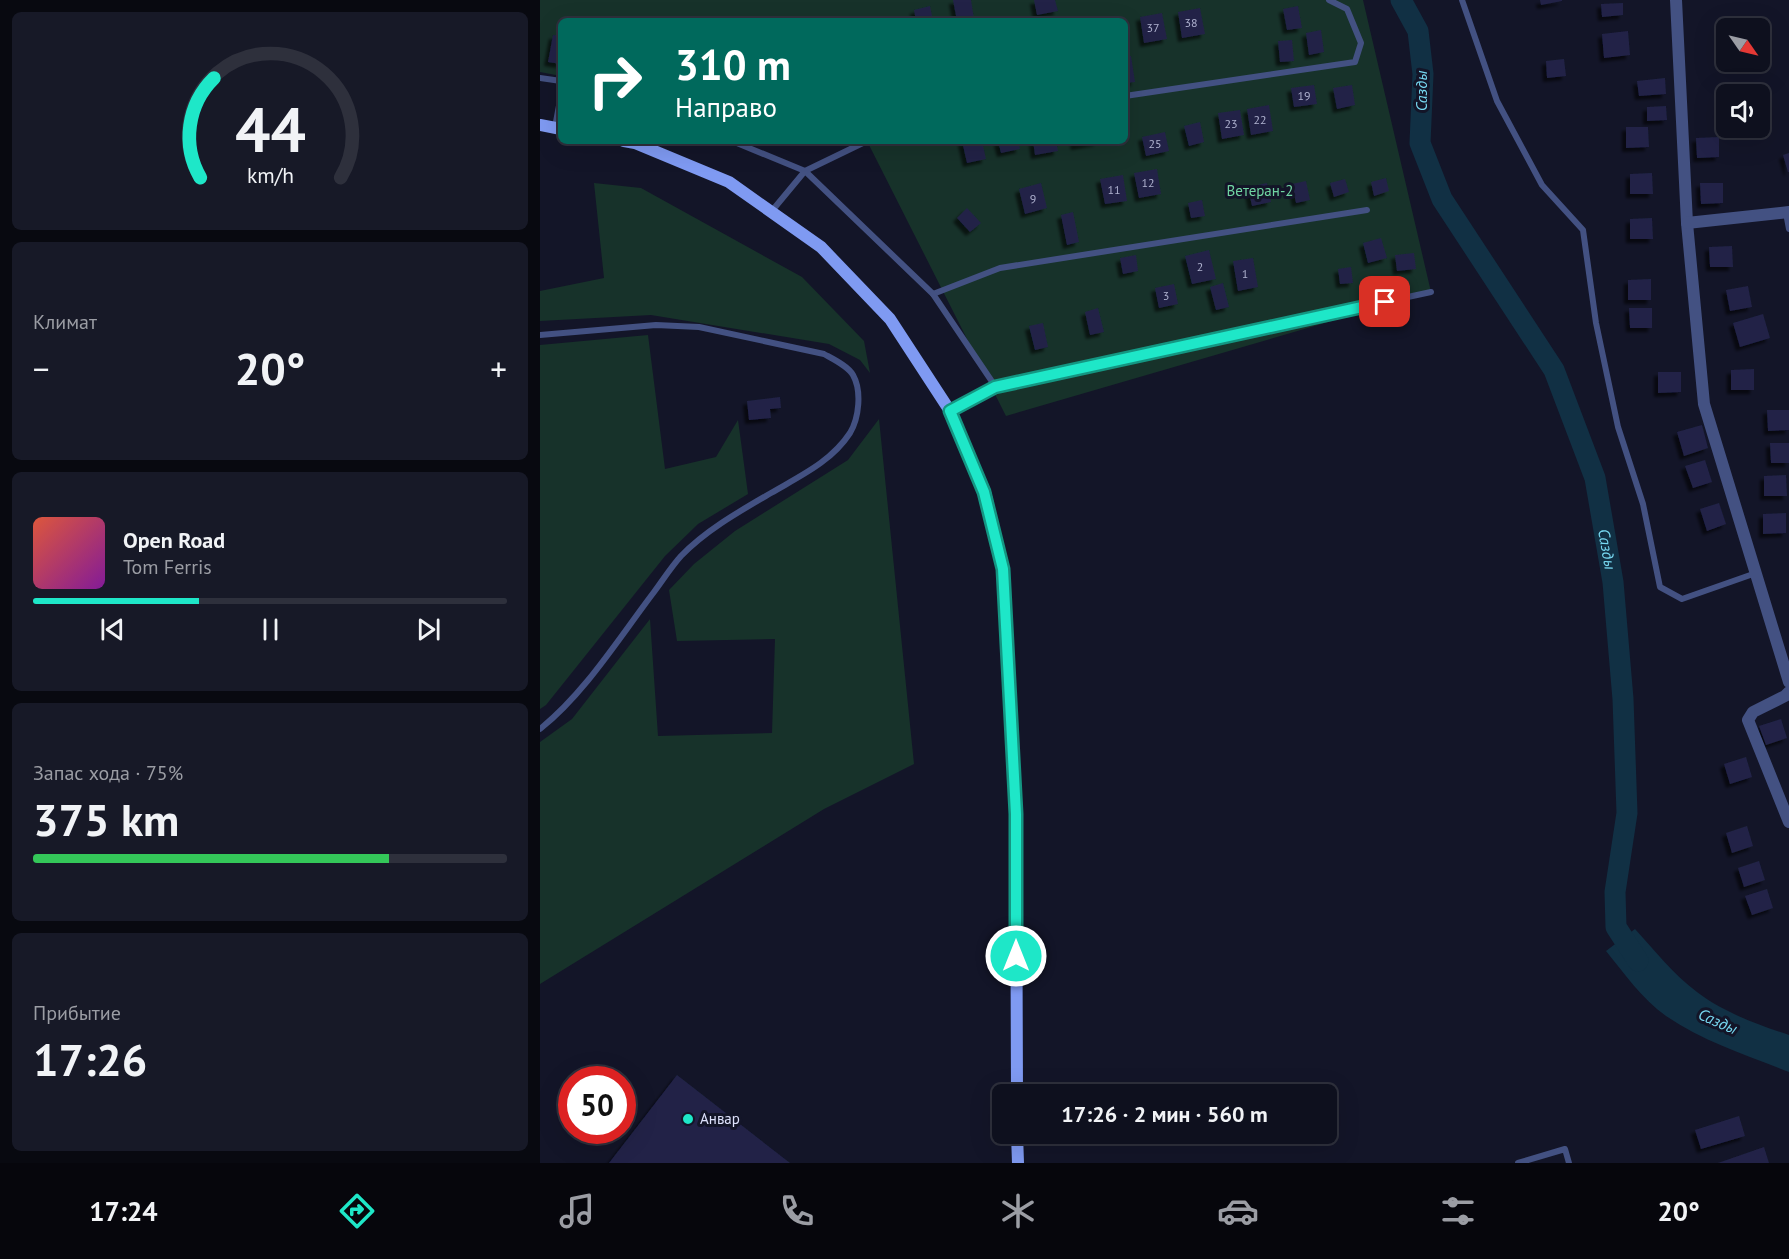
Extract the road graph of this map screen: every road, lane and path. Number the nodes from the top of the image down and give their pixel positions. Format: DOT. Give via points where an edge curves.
graph roads {
  1 [pos="1329,0"];
  2 [pos="1462,0"];
  3 [pos="1676,0"];
  4 [pos="540,78"];
  5 [pos="558,81"];
  6 [pos="1128,96"];
  7 [pos="540,125"];
  8 [pos="558,129"];
  9 [pos="637,144"];
  10 [pos="739,144"];
  11 [pos="861,144"];
  12 [pos="805,171"];
  13 [pos="1367,210"];
  14 [pos="771,212"];
  15 [pos="1787,212"];
  16 [pos="1687,223"];
  17 [pos="1789,229"];
  18 [pos="1431,292"];
  19 [pos="933,294"];
  20 [pos="540,334"];
  21 [pos="995,387"];
  22 [pos="950,411"];
  23 [pos="1756,573"];
  24 [pos="1789,682"];
  25 [pos="1789,692"];
  26 [pos="540,729"];
  27 [pos="1789,822"];
  28 [pos="1017,1084"];
  29 [pos="1017,1144"];
  30 [pos="1018,1163"];
  31 [pos="1518,1163"];
  32 [pos="1569,1163"];
  1 -- 6 [label="lane" via="1347,9 1361,43 1355,62"];
  2 -- 23 [label="lane" via="1497,101 1542,185 1584,230 1596,322 1618,427 1643,504 1660,587 1682,599"];
  3 -- 16 [label="street"];
  4 -- 5 [label="lane"];
  7 -- 8 [label="main road"];
  9 -- 14 [label="main road" via="729,182"];
  10 -- 12 [label="lane"];
  11 -- 12 [label="lane"];
  12 -- 14 [label="lane"];
  12 -- 19 [label="lane"];
  13 -- 19 [label="lane" via="1000,268"];
  14 -- 22 [label="main road" via="821,247 890,319"];
  15 -- 16 [label="street"];
  15 -- 17 [label="lane"];
  16 -- 23 [label="street" via="1704,404"];
  18 -- 21 [label="lane"];
  19 -- 21 [label="lane"];
  20 -- 26 [label="lane" via="656,325 699,327 817,352 853,375 858,415 850,432 821,464 732,517 681,556 577,693"];
  21 -- 22 [label="lane"];
  22 -- 28 [label="main road" via="984,492 1003,569 1016,814"];
  23 -- 24 [label="street"];
  25 -- 27 [label="street" via="1753,712 1748,720"];
  29 -- 30 [label="main road"];
  31 -- 32 [label="lane" via="1565,1149"];
}
